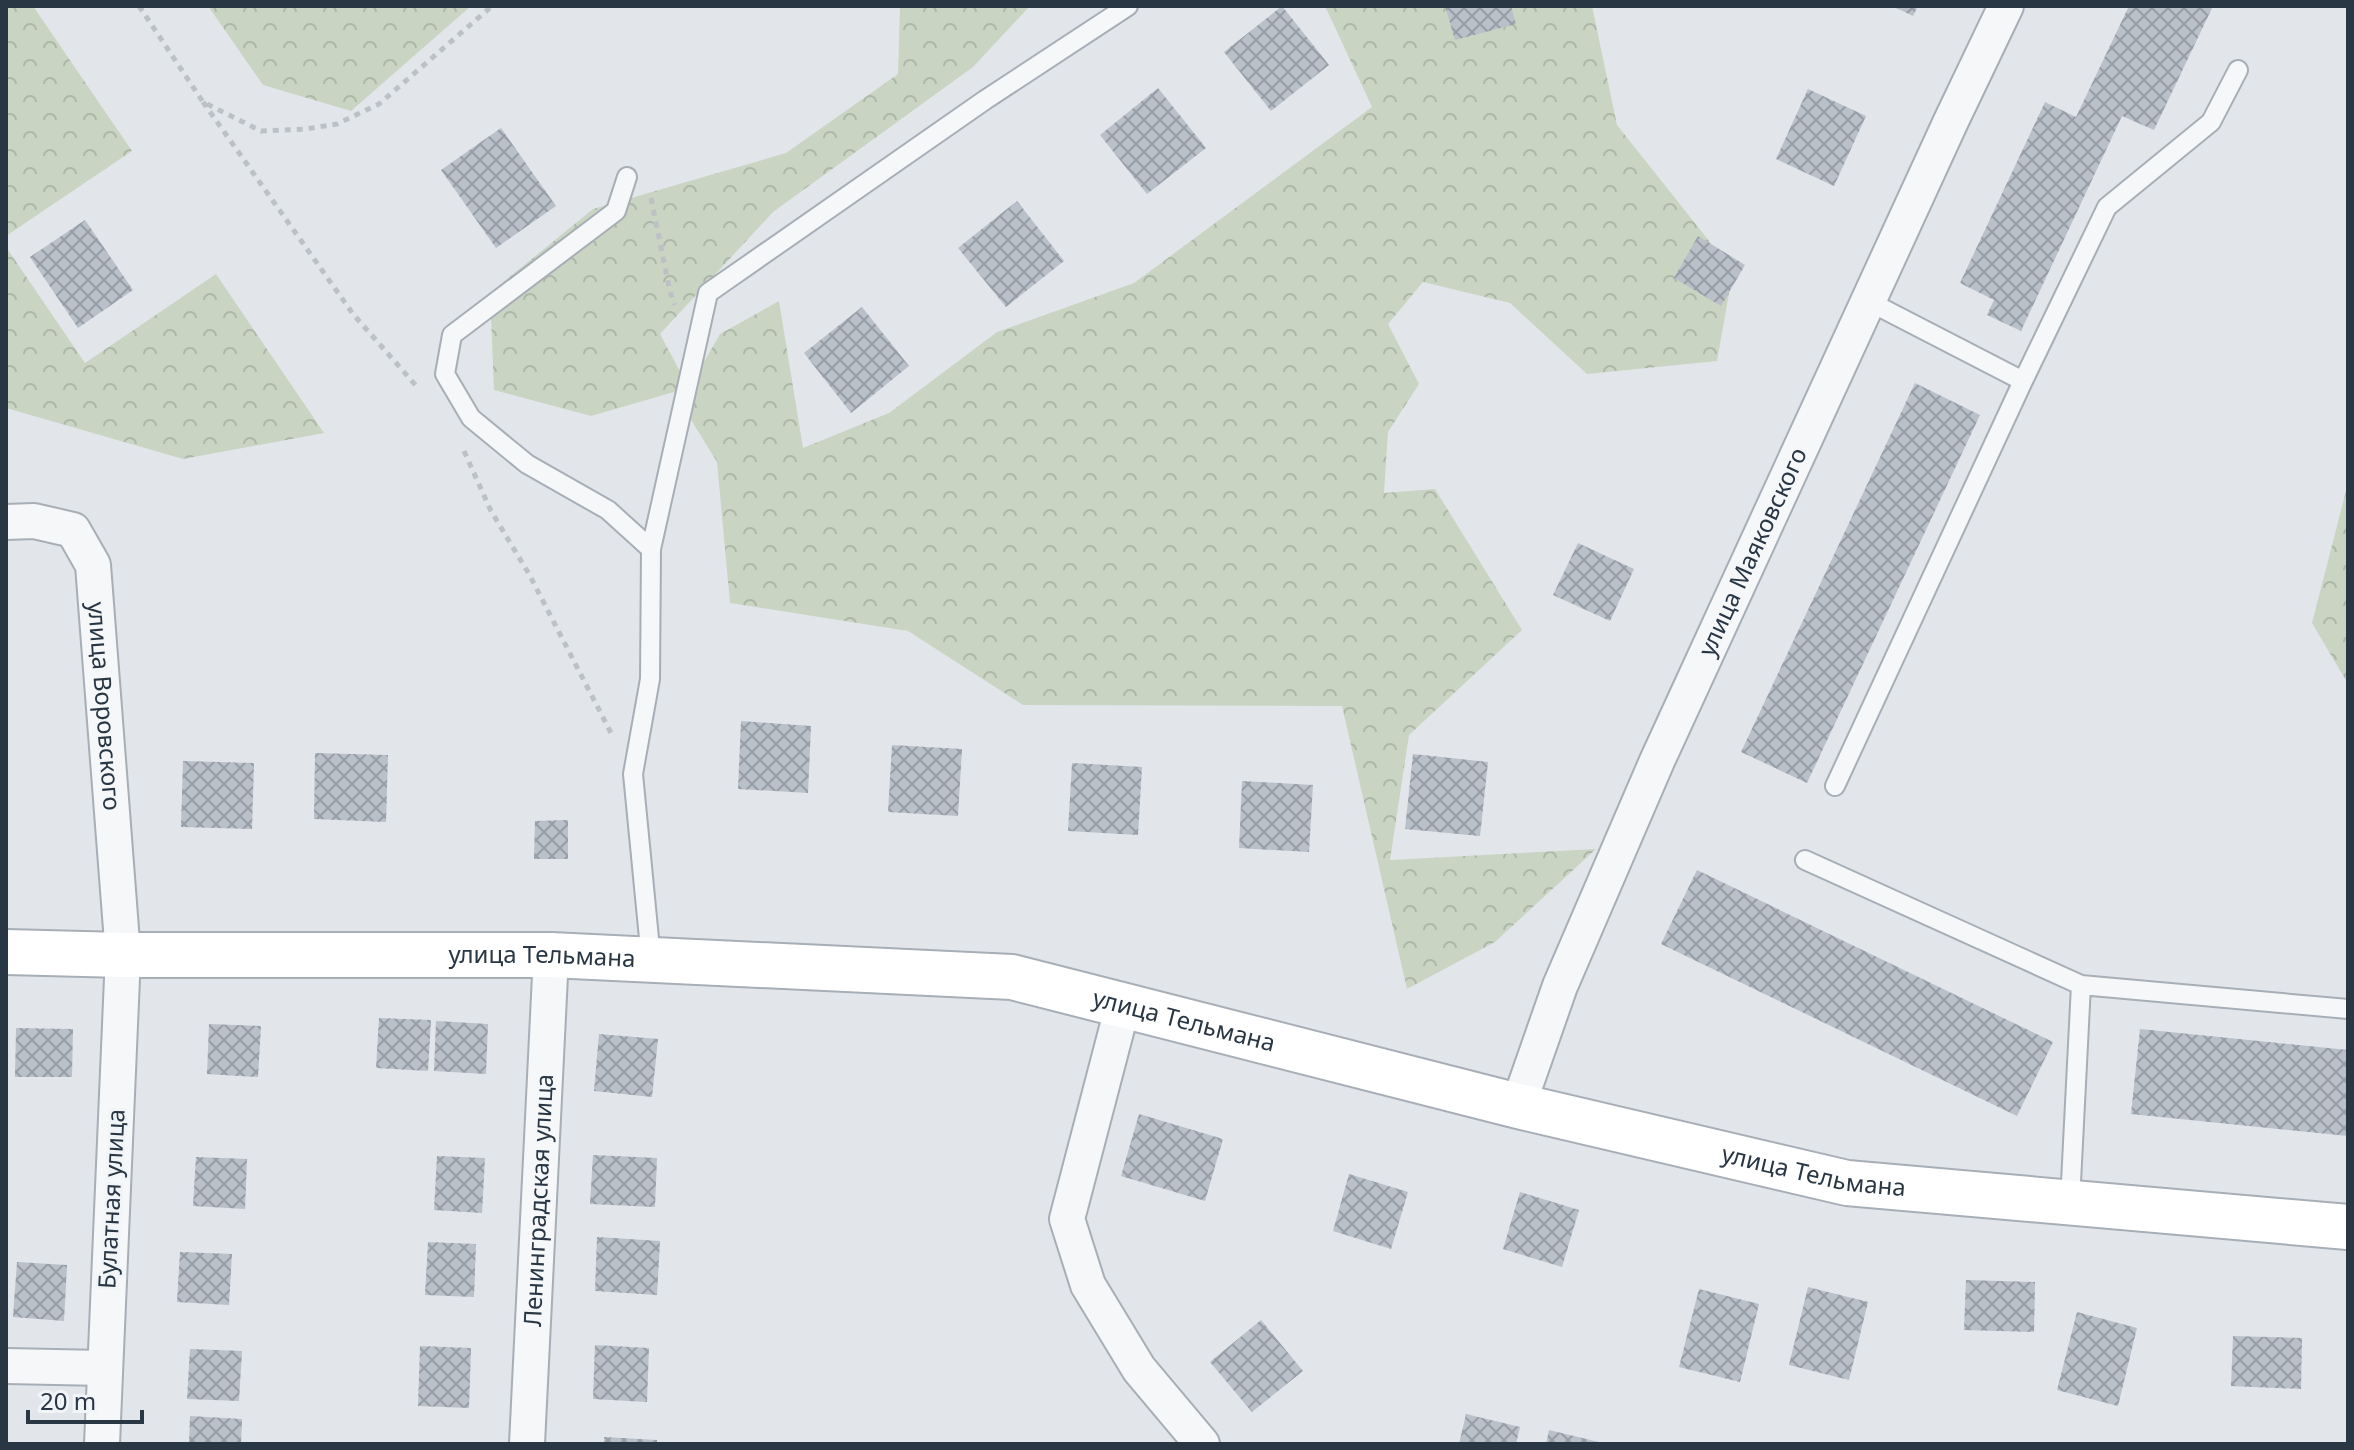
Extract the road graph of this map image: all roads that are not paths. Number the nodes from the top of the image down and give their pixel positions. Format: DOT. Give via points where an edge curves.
graph roads {
  1 [pos="1128,6"];
  2 [pos="2006,6"];
  3 [pos="2238,70"];
  4 [pos="627,177"];
  5 [pos="1868,301"];
  6 [pos="2023,381"];
  7 [pos="6,522"];
  8 [pos="651,549"];
  9 [pos="1835,786"];
  10 [pos="1805,860"];
  11 [pos="6,952"];
  12 [pos="123,955"];
  13 [pos="551,955"];
  14 [pos="651,959"];
  15 [pos="2081,985"];
  16 [pos="1123,1005"];
  17 [pos="2348,1009"];
  18 [pos="1518,1106"];
  19 [pos="2070,1202"];
  20 [pos="2348,1227"];
  21 [pos="6,1366"];
  22 [pos="104,1368"];
  23 [pos="102,1444"];
  24 [pos="527,1444"];
  25 [pos="1202,1444"];
  1 -- 8 [label="lane" via="708,293"];
  2 -- 5 [label="street, улица Маяковского"];
  3 -- 6 [label="lane" via="2211,122 2107,207"];
  4 -- 8 [label="lane" via="616,211 452,335 445,374 471,418 527,464 608,510"];
  5 -- 6 [label="lane"];
  5 -- 18 [label="street, улица Маяковского" via="1657,761 1560,986"];
  6 -- 9 [label="lane"];
  7 -- 12 [label="street, улица Воровского" via="34,521 73,530 93,565"];
  8 -- 14 [label="lane" via="650,679 633,774"];
  10 -- 15 [label="lane"];
  11 -- 12 [label="street, улица Тельмана"];
  12 -- 13 [label="street, улица Тельмана"];
  12 -- 22 [label="street, Булатная улица"];
  13 -- 14 [label="street, улица Тельмана"];
  13 -- 24 [label="street, Ленинградская улица"];
  14 -- 16 [label="street, улица Тельмана" via="1012,977"];
  15 -- 17 [label="lane"];
  15 -- 19 [label="lane"];
  16 -- 18 [label="street, улица Тельмана"];
  16 -- 25 [label="street" via="1067,1219 1088,1285 1139,1369"];
  18 -- 19 [label="street, улица Тельмана" via="1847,1183"];
  19 -- 20 [label="street, улица Тельмана"];
  21 -- 22 [label="street"];
  22 -- 23 [label="street, Булатная улица"];
}
